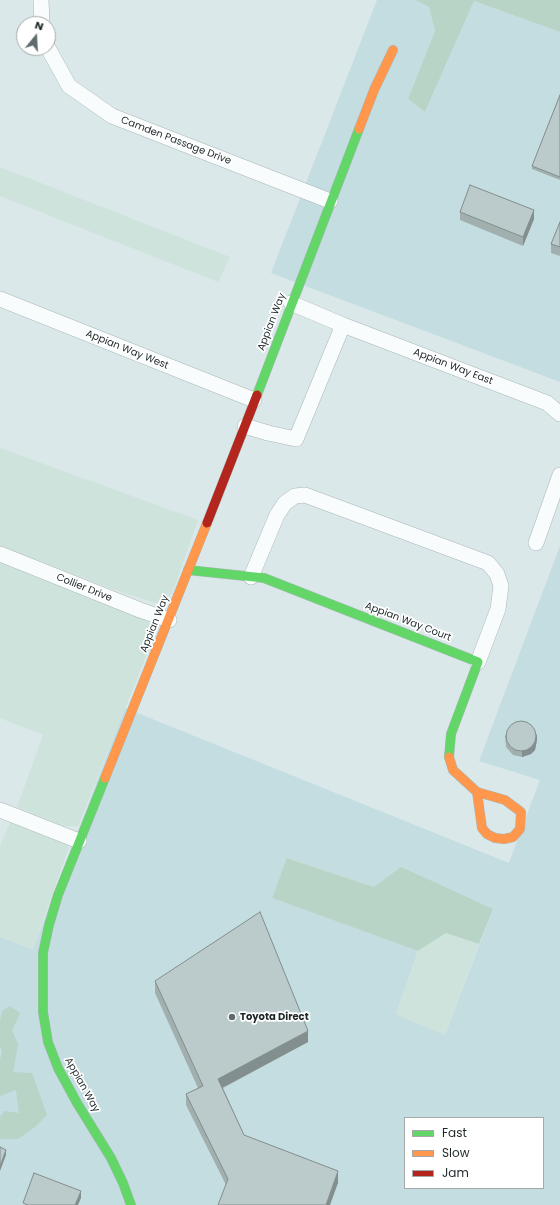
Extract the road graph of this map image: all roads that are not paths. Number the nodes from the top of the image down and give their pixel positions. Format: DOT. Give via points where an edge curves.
graph roads {
  1 [pos="41,0"];
  2 [pos="42,16"];
  3 [pos="393,50"];
  4 [pos="52,56"];
  5 [pos="330,201"];
  6 [pos="0,299"];
  7 [pos="291,303"];
  8 [pos="342,325"];
  9 [pos="254,400"];
  10 [pos="560,414"];
  11 [pos="245,426"];
  12 [pos="560,476"];
  13 [pos="536,544"];
  14 [pos="0,554"];
  15 [pos="188,570"];
  16 [pos="251,577"];
  17 [pos="169,620"];
  18 [pos="478,662"];
  19 [pos="477,792"];
  20 [pos="0,810"];
  21 [pos="79,841"];
  22 [pos="131,1205"];
  1 -- 2 [label="street"];
  3 -- 5 [label="street, Appian Way" via="374,90"];
  4 -- 5 [label="street, Camden Passage Drive" via="69,86 112,116"];
  5 -- 7 [label="street, Appian Way"];
  6 -- 9 [label="street, Appian Way West"];
  7 -- 8 [label="street, Appian Way East"];
  7 -- 9 [label="street, Appian Way"];
  8 -- 10 [label="street, Appian Way East" via="547,403"];
  8 -- 11 [label="street" via="296,439"];
  9 -- 11 [label="street, Appian Way"];
  11 -- 15 [label="street, Appian Way"];
  12 -- 13 [label="street"];
  14 -- 17 [label="street, Collier Drive"];
  15 -- 16 [label="street, Appian Way Court"];
  15 -- 17 [label="street, Appian Way"];
  16 -- 18 [label="street, Appian Way Court" via="264,578"];
  16 -- 18 [label="street" via="285,502 295,496 304,495 488,563 497,574 501,586 498,608"];
  17 -- 21 [label="street, Appian Way"];
  18 -- 19 [label="street" via="450,734 449,746 453,770"];
  19 -- 19 [label="street" via="505,800 521,812 520,829 514,837 495,838 482,828"];
  20 -- 21 [label="street"];
  21 -- 22 [label="street, Appian Way" via="58,895 43,953 42,983 48,1042 58,1068 77,1103 111,1158"];
}
